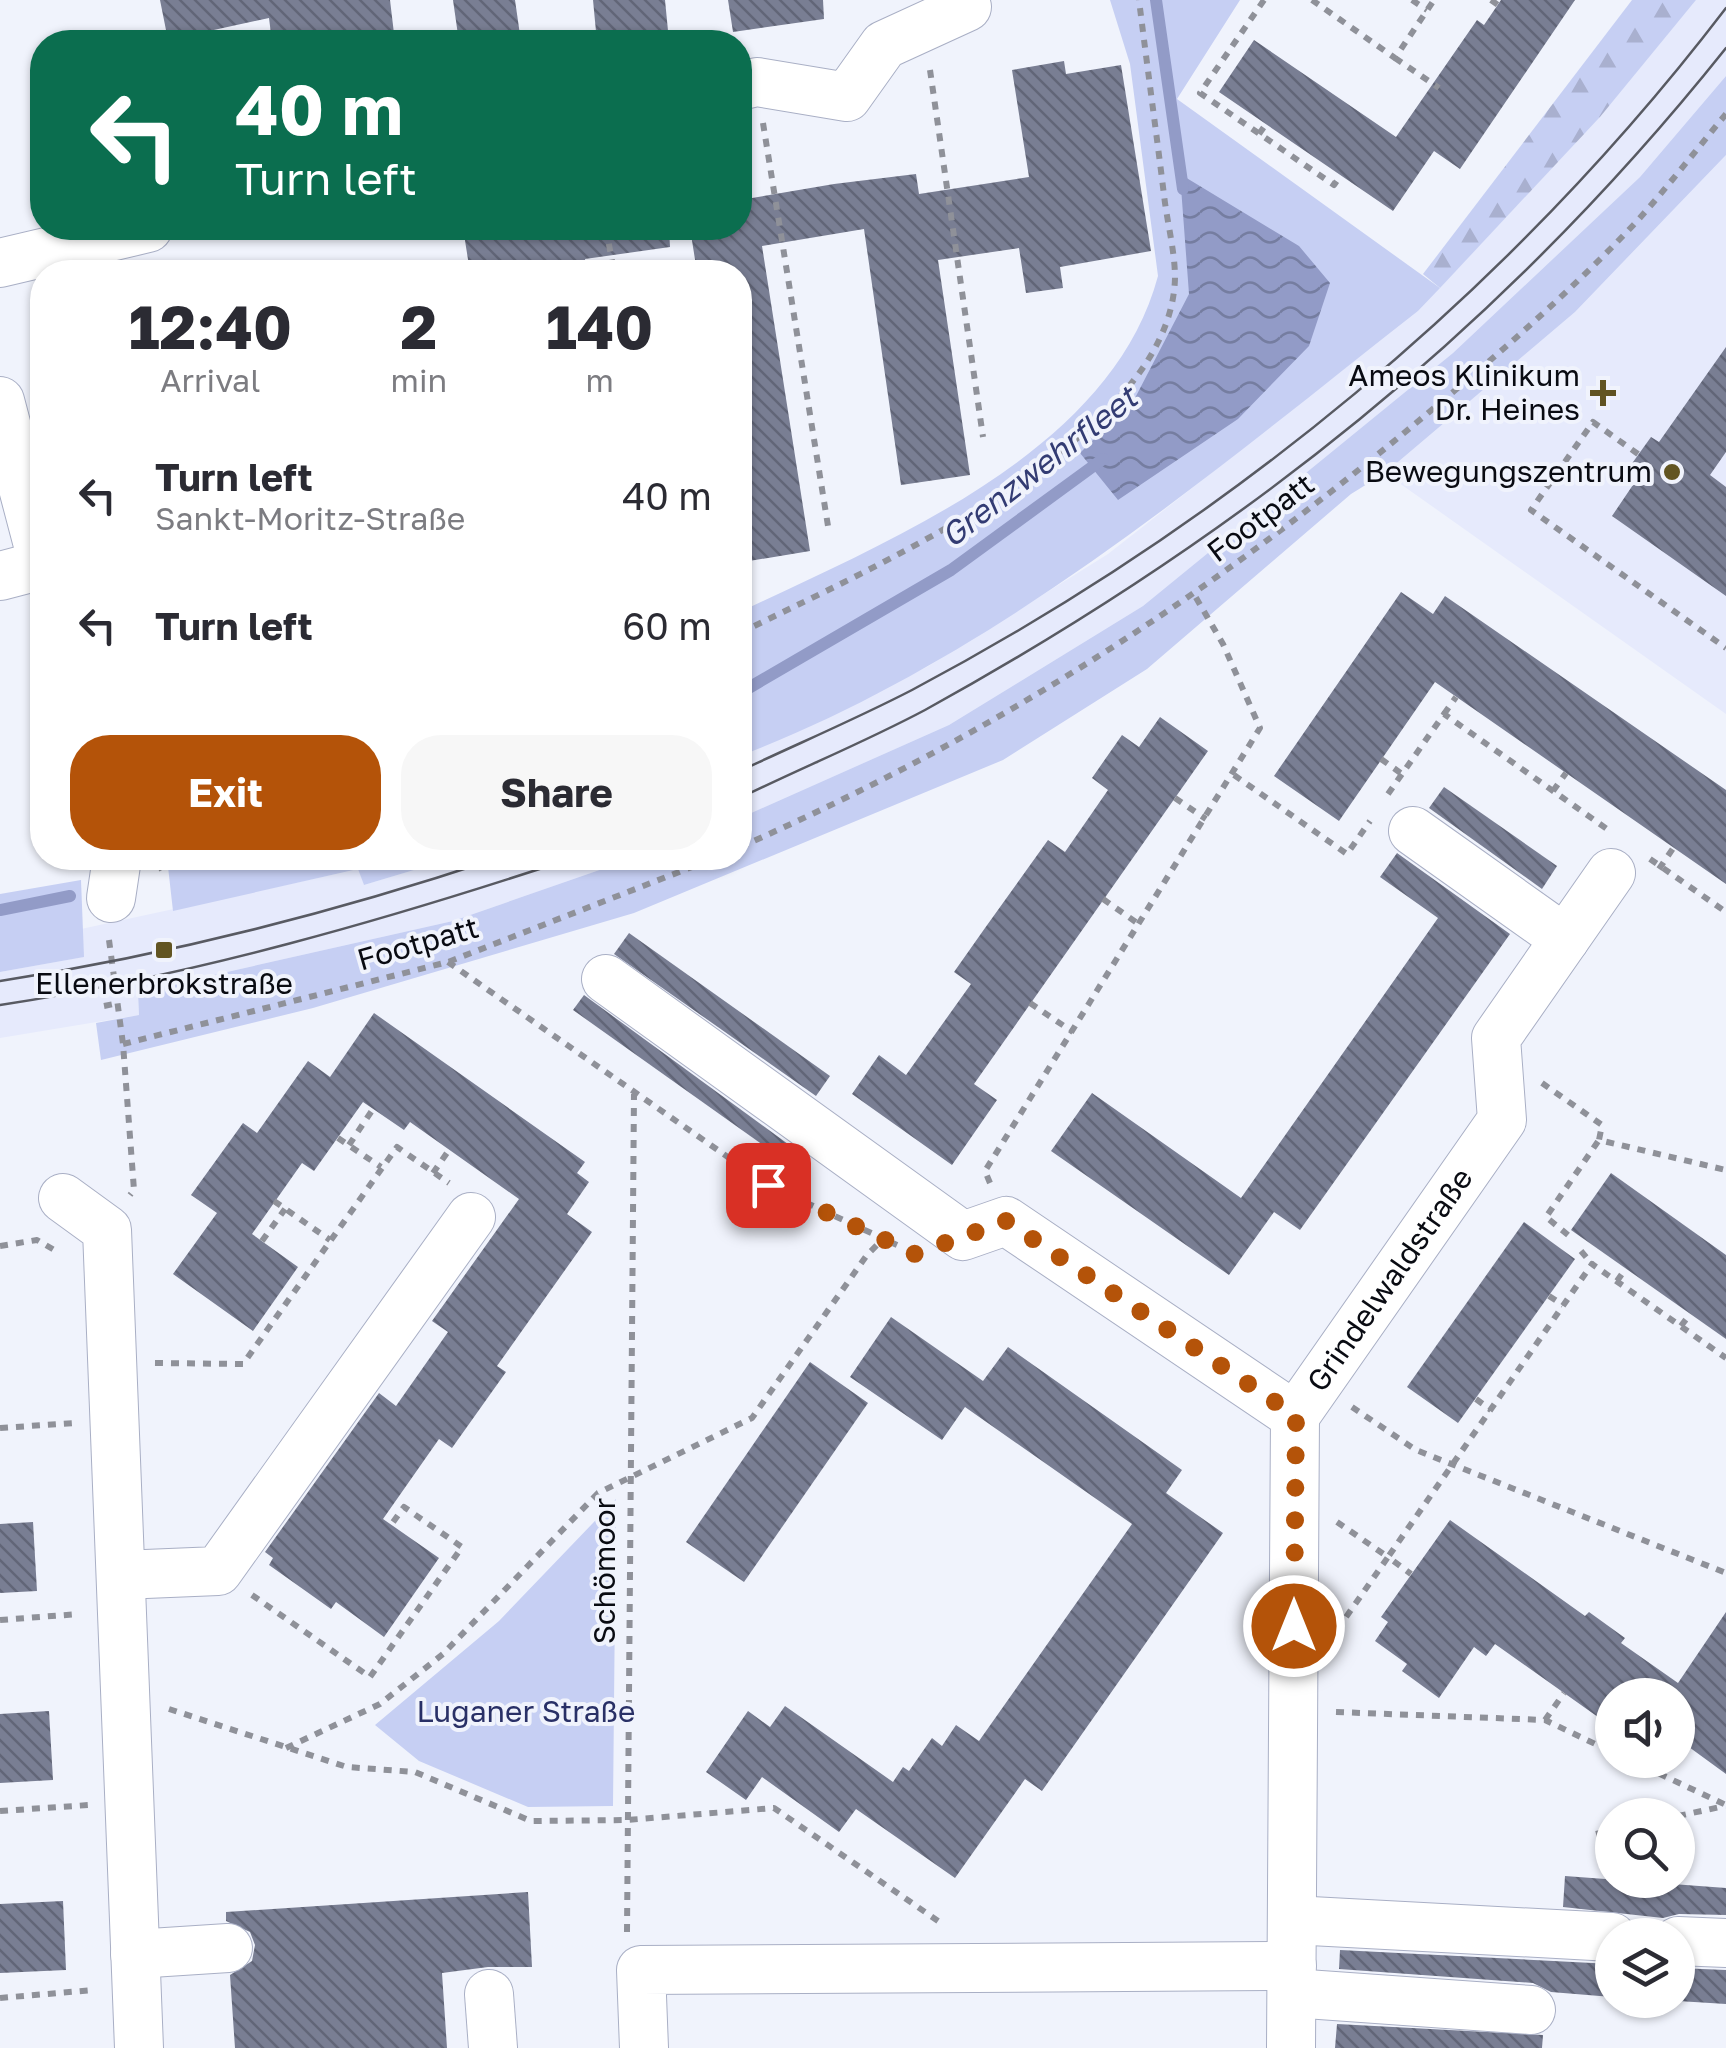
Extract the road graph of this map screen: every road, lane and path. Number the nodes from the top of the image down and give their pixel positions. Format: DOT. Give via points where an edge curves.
graph roads {
  1 [pos="1139,0"];
  2 [pos="1264,0"];
  3 [pos="1312,0"];
  4 [pos="1412,0"];
  5 [pos="1434,0"];
  6 [pos="967,7"];
  7 [pos="1427,10"];
  8 [pos="924,24"];
  9 [pos="1395,58"];
  10 [pos="752,84"];
  11 [pos="1439,88"];
  12 [pos="752,106"];
  13 [pos="1726,114"];
  14 [pos="1266,124"];
  15 [pos="1260,134"];
  16 [pos="1341,175"];
  17 [pos="97,240"];
  18 [pos="0,263"];
  19 [pos="0,401"];
  20 [pos="983,436"];
  21 [pos="1638,454"];
  22 [pos="30,516"];
  23 [pos="828,526"];
  24 [pos="30,566"];
  25 [pos="0,576"];
  26 [pos="1195,596"];
  27 [pos="752,626"];
  28 [pos="1726,648"];
  29 [pos="1456,697"];
  30 [pos="1444,714"];
  31 [pos="1382,759"];
  32 [pos="1566,773"];
  33 [pos="1402,774"];
  34 [pos="1234,775"];
  35 [pos="1553,791"];
  36 [pos="1175,798"];
  37 [pos="1206,819"];
  38 [pos="1413,831"];
  39 [pos="752,842"];
  40 [pos="1674,848"];
  41 [pos="1624,854"];
  42 [pos="1660,866"];
  43 [pos="684,870"];
  44 [pos="114,878"];
  45 [pos="1103,899"];
  46 [pos="1726,912"];
  47 [pos="1140,925"];
  48 [pos="1565,939"];
  49 [pos="448,962"];
  50 [pos="606,979"];
  51 [pos="119,1003"];
  52 [pos="1030,1003"];
  53 [pos="104,1006"];
  54 [pos="1072,1032"];
  55 [pos="123,1044"];
  56 [pos="1532,1076"];
  57 [pos="634,1094"];
  58 [pos="373,1109"];
  59 [pos="338,1138"];
  60 [pos="1600,1140"];
  61 [pos="348,1145"];
  62 [pos="450,1150"];
  63 [pos="381,1167"];
  64 [pos="1726,1170"];
  65 [pos="434,1172"];
  66 [pos="63,1198"];
  67 [pos="274,1201"];
  68 [pos="464,1203"];
  69 [pos="285,1209"];
  70 [pos="1006,1221"];
  71 [pos="107,1230"];
  72 [pos="1568,1235"];
  73 [pos="884,1239"];
  74 [pos="330,1240"];
  75 [pos="262,1241"];
  76 [pos="0,1246"];
  77 [pos="900,1246"];
  78 [pos="1581,1250"];
  79 [pos="1592,1264"];
  80 [pos="1626,1268"];
  81 [pos="109,1280"];
  82 [pos="1617,1281"];
  83 [pos="1549,1296"];
  84 [pos="1563,1305"];
  85 [pos="1690,1314"];
  86 [pos="1681,1326"];
  87 [pos="1726,1358"];
  88 [pos="112,1362"];
  89 [pos="1476,1399"];
  90 [pos="1307,1400"];
  91 [pos="1491,1410"];
  92 [pos="114,1420"];
  93 [pos="0,1428"];
  94 [pos="1453,1464"];
  95 [pos="628,1478"];
  96 [pos="1295,1493"];
  97 [pos="391,1525"];
  98 [pos="1388,1557"];
  99 [pos="218,1571"];
  100 [pos="1726,1572"];
  101 [pos="1411,1574"];
  102 [pos="121,1593"];
  103 [pos="0,1620"];
  104 [pos="1336,1633"];
  105 [pos="1564,1693"];
  106 [pos="126,1694"];
  107 [pos="1294,1710"];
  108 [pos="1545,1720"];
  109 [pos="1595,1744"];
  110 [pos="285,1748"];
  111 [pos="1668,1778"];
  112 [pos="130,1802"];
  113 [pos="1726,1805"];
  114 [pos="0,1811"];
  115 [pos="1695,1812"];
  116 [pos="626,1820"];
  117 [pos="944,1924"];
  118 [pos="627,1934"];
  119 [pos="227,1936"];
  120 [pos="1595,1938"];
  121 [pos="1695,1942"];
  122 [pos="1726,1944"];
  123 [pos="136,1957"];
  124 [pos="1292,1960"];
  125 [pos="490,1994"];
  126 [pos="0,1998"];
  127 [pos="1531,2010"];
  128 [pos="139,2048"];
  129 [pos="493,2048"];
  130 [pos="644,2048"];
  131 [pos="1292,2048"];
  1 -- 27 [label="path" via="1174,278 1166,324 1142,369 1097,424 947,529"];
  2 -- 15 [label="path" via="1200,93"];
  3 -- 9 [label="path"];
  4 -- 7 [label="path"];
  5 -- 7 [label="path"];
  6 -- 8 [label="street"];
  7 -- 9 [label="path"];
  8 -- 10 [label="street" via="884,45 847,96"];
  8 -- 20 [label="path"];
  9 -- 11 [label="path"];
  12 -- 23 [label="path"];
  13 -- 26 [label="path, Footpatt" via="1638,219 1480,370"];
  14 -- 15 [label="path"];
  15 -- 16 [label="path" via="1334,185"];
  17 -- 18 [label="street"];
  19 -- 22 [label="street"];
  21 -- 28 [label="path" via="1593,422 1530,510"];
  24 -- 25 [label="street"];
  26 -- 34 [label="path" via="1260,728"];
  26 -- 39 [label="path, Footpatt" via="990,725"];
  29 -- 30 [label="path"];
  30 -- 33 [label="path"];
  30 -- 35 [label="path"];
  31 -- 33 [label="path"];
  32 -- 35 [label="path"];
  33 -- 34 [label="path" via="1347,854"];
  34 -- 37 [label="path"];
  35 -- 41 [label="path"];
  36 -- 37 [label="path"];
  37 -- 47 [label="path"];
  38 -- 48 [label="street"];
  40 -- 42 [label="path"];
  41 -- 42 [label="path"];
  41 -- 48 [label="street"];
  42 -- 46 [label="path"];
  43 -- 49 [label="path, Footpatt"];
  44 -- 51 [label="path" via="109,942"];
  45 -- 47 [label="path"];
  47 -- 54 [label="path"];
  48 -- 90 [label="street, Grindelwaldstraße" via="1496,1038 1502,1120"];
  49 -- 55 [label="path, Footpatt"];
  49 -- 57 [label="path"];
  50 -- 70 [label="street" via="963,1236"];
  51 -- 53 [label="path"];
  51 -- 55 [label="path"];
  52 -- 54 [label="path"];
  54 -- 70 [label="path" via="985,1171"];
  55 -- 71 [label="path" via="134,1190"];
  56 -- 60 [label="path" via="1602,1125"];
  57 -- 73 [label="path" via="768,1185"];
  57 -- 95 [label="path, Schömoor"];
  58 -- 61 [label="path"];
  59 -- 61 [label="path"];
  60 -- 64 [label="path"];
  60 -- 72 [label="path" via="1546,1217"];
  61 -- 63 [label="path"];
  62 -- 65 [label="path"];
  63 -- 65 [label="path" via="396,1147"];
  63 -- 74 [label="path"];
  65 -- 68 [label="path"];
  66 -- 71 [label="street"];
  67 -- 69 [label="path"];
  68 -- 99 [label="street"];
  69 -- 74 [label="path"];
  69 -- 75 [label="path"];
  70 -- 90 [label="street"];
  71 -- 81 [label="street"];
  73 -- 77 [label="path"];
  73 -- 95 [label="path" via="752,1418"];
  74 -- 88 [label="path" via="243,1364"];
  76 -- 81 [label="path" via="37,1240"];
  78 -- 79 [label="path"];
  79 -- 82 [label="path"];
  79 -- 84 [label="path"];
  80 -- 82 [label="path"];
  81 -- 88 [label="street"];
  82 -- 86 [label="path"];
  83 -- 84 [label="path"];
  84 -- 91 [label="path"];
  85 -- 86 [label="path"];
  86 -- 87 [label="path"];
  88 -- 92 [label="street"];
  89 -- 91 [label="path"];
  90 -- 94 [label="path"];
  90 -- 96 [label="street, Grindelwaldstraße"];
  91 -- 94 [label="path"];
  92 -- 93 [label="path"];
  92 -- 102 [label="street"];
  94 -- 98 [label="path"];
  94 -- 100 [label="path"];
  95 -- 110 [label="path" via="598,1493 560,1527 506,1592 380,1704"];
  95 -- 116 [label="path, Schömoor"];
  96 -- 98 [label="path"];
  96 -- 107 [label="street, Grindelwaldstraße"];
  97 -- 99 [label="path" via="404,1507 462,1547 370,1678"];
  98 -- 101 [label="path"];
  98 -- 104 [label="path"];
  99 -- 102 [label="street"];
  102 -- 103 [label="path"];
  102 -- 106 [label="street"];
  105 -- 108 [label="path"];
  106 -- 110 [label="path"];
  106 -- 112 [label="street"];
  107 -- 108 [label="path"];
  107 -- 124 [label="street, Grindelwaldstraße"];
  108 -- 109 [label="path"];
  110 -- 116 [label="path" via="347,1766 415,1772 531,1821"];
  111 -- 113 [label="path"];
  112 -- 114 [label="path"];
  112 -- 123 [label="street"];
  113 -- 115 [label="path"];
  116 -- 117 [label="path" via="774,1808"];
  116 -- 118 [label="path, Schömoor"];
  119 -- 123 [label="street"];
  120 -- 124 [label="street"];
  121 -- 122 [label="street"];
  123 -- 126 [label="path"];
  123 -- 128 [label="street"];
  124 -- 127 [label="street"];
  124 -- 130 [label="street" via="641,1970"];
  124 -- 131 [label="street, Grindelwaldstraße"];
  125 -- 129 [label="street"];
}
